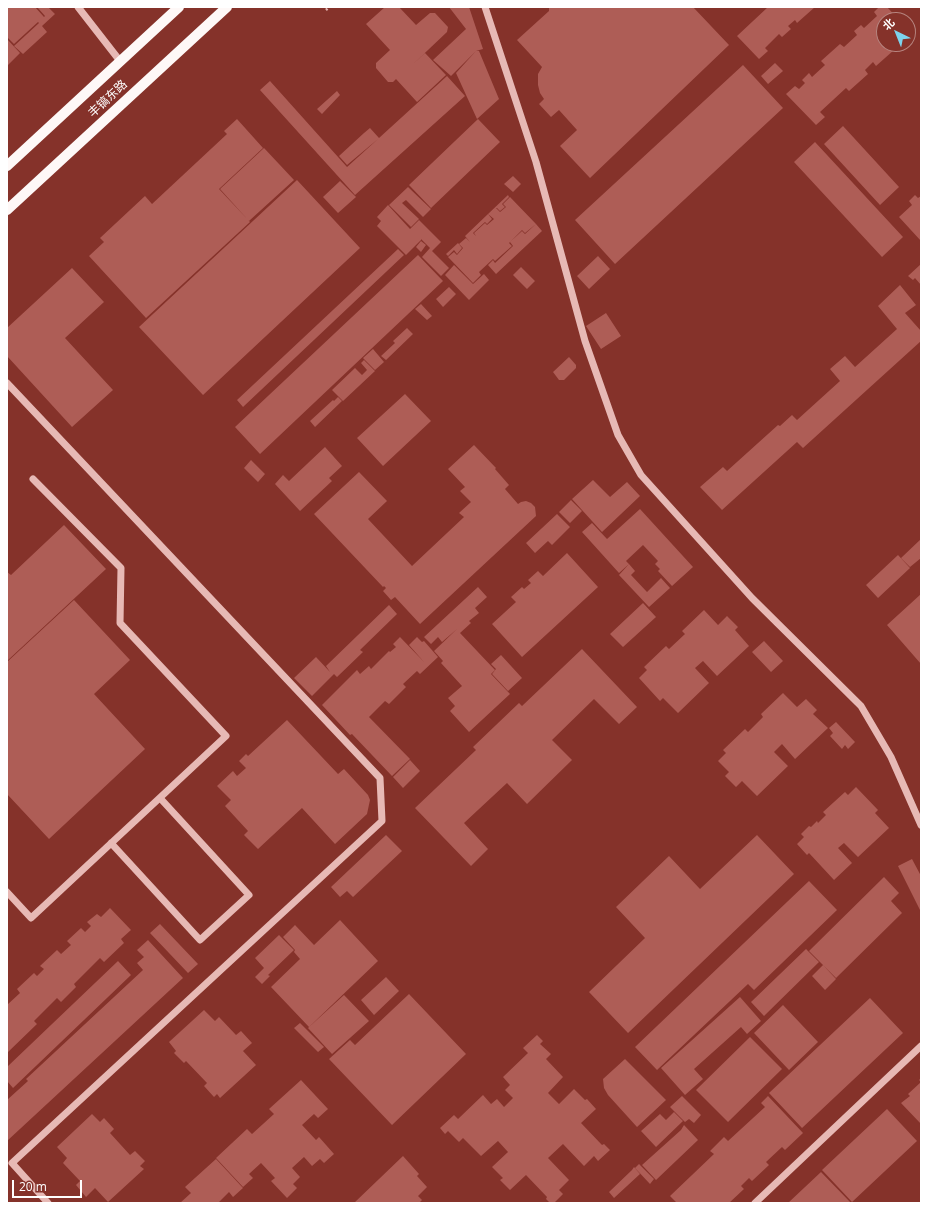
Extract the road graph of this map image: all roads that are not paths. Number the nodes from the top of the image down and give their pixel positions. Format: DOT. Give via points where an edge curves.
graph roads {
  1 [pos="78,7"];
  2 [pos="179,7"];
  3 [pos="227,7"];
  4 [pos="485,7"];
  5 [pos="120,62"];
  6 [pos="7,166"];
  7 [pos="7,210"];
  8 [pos="7,383"];
  9 [pos="32,479"];
  10 [pos="160,798"];
  11 [pos="921,825"];
  12 [pos="111,843"];
  13 [pos="7,892"];
  14 [pos="921,1046"];
  15 [pos="10,1165"];
  16 [pos="48,1203"];
  17 [pos="755,1203"];
  1 -- 5 [label="street"];
  2 -- 5 [label="main road, 丰镐东路"];
  3 -- 7 [label="main road, 丰镐东路"];
  4 -- 11 [label="street" via="536,162 585,341 618,435 641,475 752,598 862,706 891,757"];
  5 -- 6 [label="main road, 丰镐东路"];
  8 -- 15 [label="street" via="380,778 382,821"];
  9 -- 10 [label="street" via="121,568 120,623 226,736"];
  10 -- 12 [label="street"];
  10 -- 12 [label="street" via="249,894 200,940"];
  12 -- 13 [label="street" via="31,918"];
  14 -- 17 [label="street"];
  15 -- 16 [label="street"];
}
